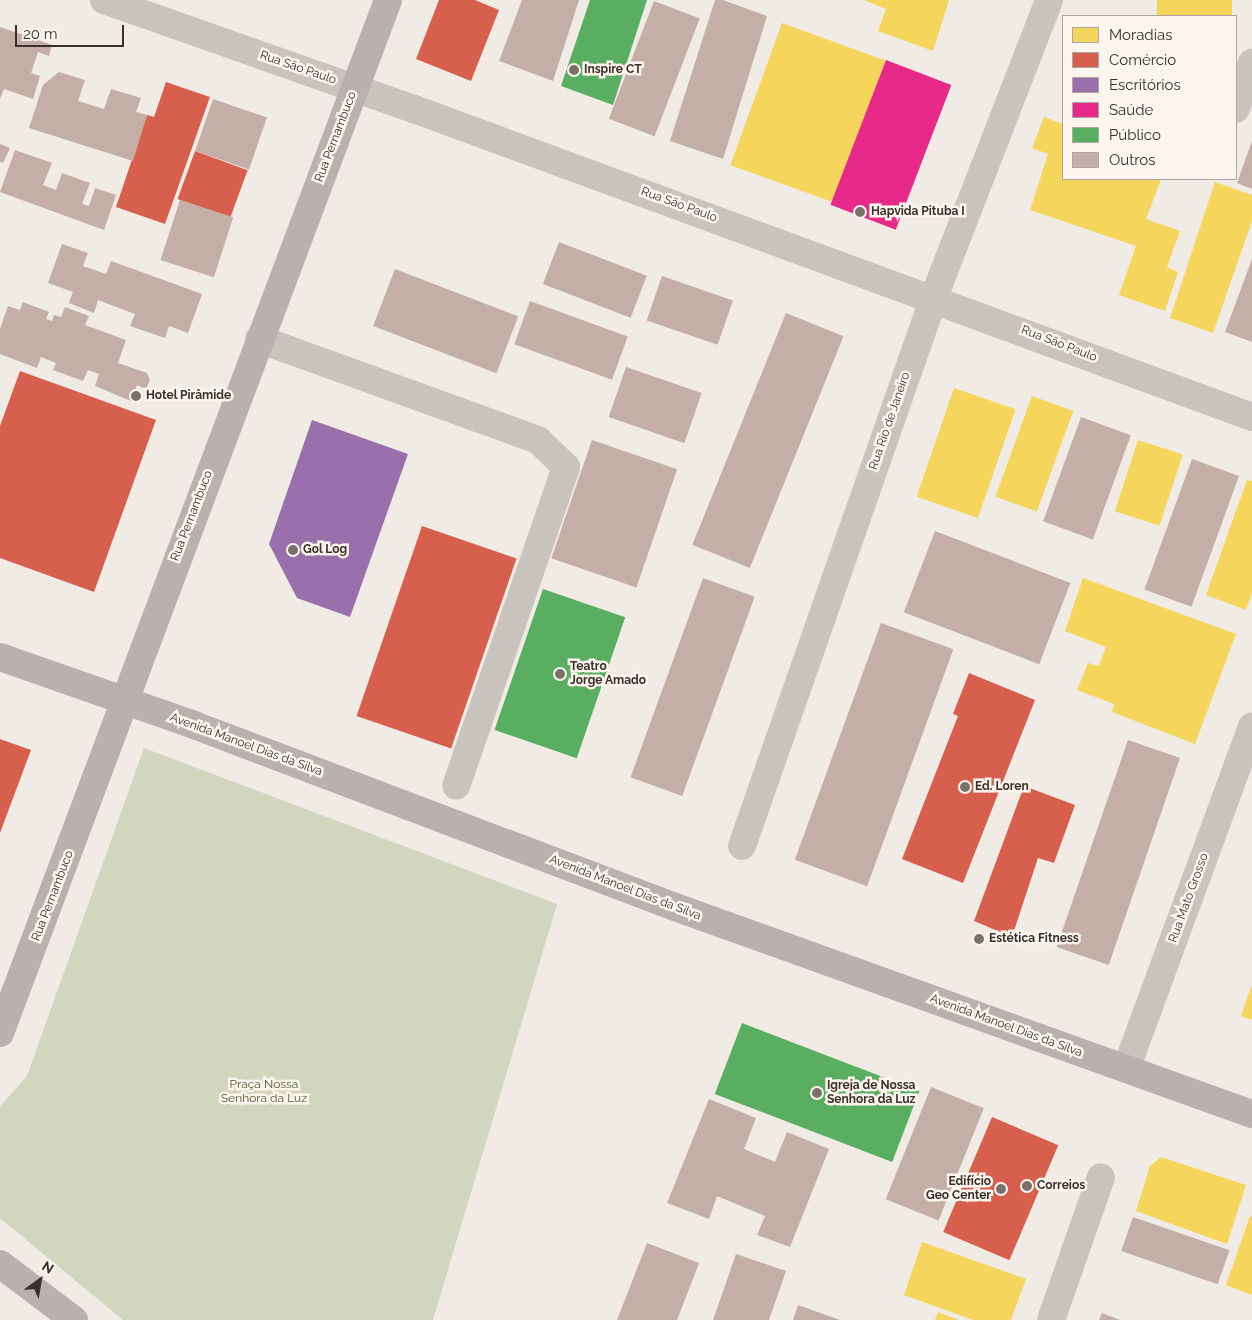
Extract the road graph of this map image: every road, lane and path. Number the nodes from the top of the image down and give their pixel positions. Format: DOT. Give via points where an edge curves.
graph roads {
  1 [pos="104,0"];
  2 [pos="388,0"];
  3 [pos="1049,0"];
  4 [pos="1252,63"];
  5 [pos="354,87"];
  6 [pos="1237,106"];
  7 [pos="934,297"];
  8 [pos="259,339"];
  9 [pos="1252,416"];
  10 [pos="0,657"];
  11 [pos="123,700"];
  12 [pos="1252,726"];
  13 [pos="456,786"];
  14 [pos="742,846"];
  15 [pos="0,1033"];
  16 [pos="1126,1069"];
  17 [pos="1252,1114"];
  18 [pos="1101,1177"];
  19 [pos="0,1264"];
  20 [pos="74,1320"];
  21 [pos="1051,1320"];
  1 -- 5 [label="street, Rua São Paulo"];
  2 -- 5 [label="main road, Rua Pernambuco"];
  3 -- 7 [label="street, Rua Rio de Janeiro"];
  4 -- 6 [label="street"];
  5 -- 7 [label="street, Rua São Paulo"];
  5 -- 8 [label="main road, Rua Pernambuco"];
  7 -- 9 [label="street, Rua São Paulo"];
  7 -- 14 [label="street, Rua Rio de Janeiro"];
  8 -- 11 [label="main road, Rua Pernambuco"];
  8 -- 13 [label="street" via="538,440 566,467"];
  10 -- 11 [label="main road, Avenida Manoel Dias da Silva"];
  11 -- 15 [label="main road, Rua Pernambuco" via="86,809"];
  11 -- 16 [label="main road, Avenida Manoel Dias da Silva" via="675,907"];
  12 -- 16 [label="street, Rua Mato Grosso"];
  16 -- 17 [label="main road, Avenida Manoel Dias da Silva"];
  18 -- 21 [label="street"];
  19 -- 20 [label="main road"];
}
